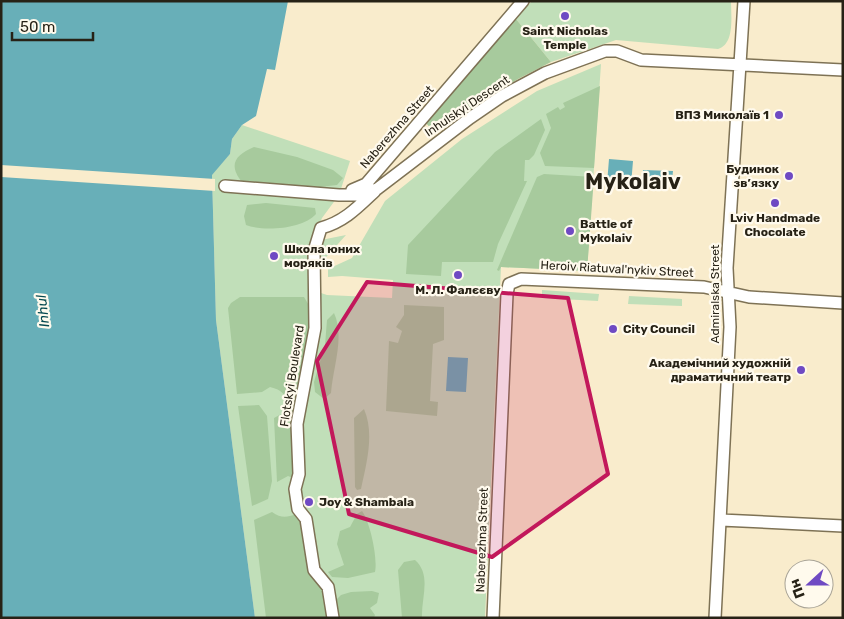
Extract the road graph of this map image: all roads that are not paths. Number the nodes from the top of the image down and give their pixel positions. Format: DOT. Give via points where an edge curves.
graph roads {
  1 [pos="523,1"];
  2 [pos="744,1"];
  3 [pos="740,64"];
  4 [pos="843,70"];
  5 [pos="225,186"];
  6 [pos="376,190"];
  7 [pos="339,195"];
  8 [pos="509,284"];
  9 [pos="728,292"];
  10 [pos="843,303"];
  11 [pos="721,520"];
  12 [pos="843,526"];
  13 [pos="333,618"];
  14 [pos="493,618"];
  15 [pos="715,618"];
  1 -- 7 [label="street, Naberezhna Street" via="366,184"];
  2 -- 3 [label="street, Admiralska Street"];
  3 -- 4 [label="street"];
  3 -- 6 [label="street, Inhulskyi Descent" via="641,60 617,51 605,51 578,60 521,85 470,118"];
  3 -- 9 [label="street, Admiralska Street"];
  5 -- 7 [label="street, Naberezhna Street"];
  6 -- 7 [label="street, Inhulskyi Descent"];
  6 -- 13 [label="street, Flotskyi Boulevard" via="352,214 321,228 314,251 314,328 297,424 299,474 295,489 298,509 306,519 314,570 328,587"];
  8 -- 9 [label="street, Heroiv Riatuval'nykiv Street" via="521,279 586,281"];
  8 -- 14 [label="street, Naberezhna Street"];
  9 -- 10 [label="street, Heroiv Riatuval'nykiv Street" via="749,297"];
  9 -- 11 [label="street, Admiralska Street" via="730,327"];
  11 -- 12 [label="street"];
  11 -- 15 [label="street, Admiralska Street"];
}
